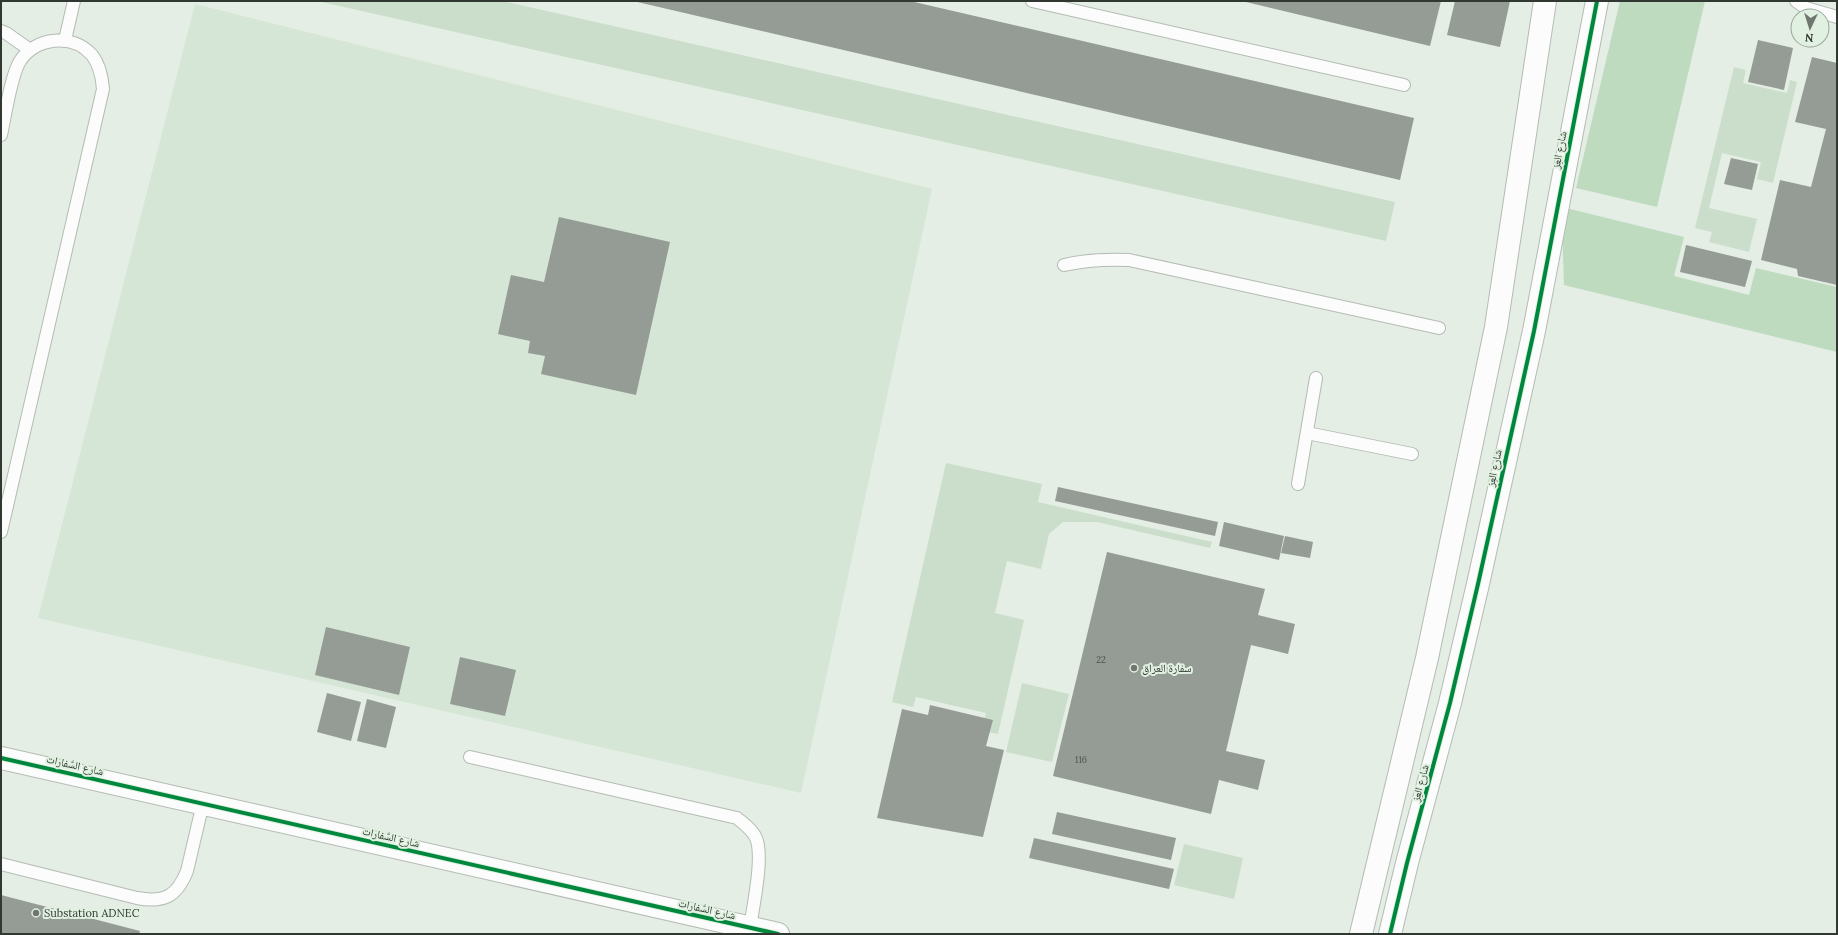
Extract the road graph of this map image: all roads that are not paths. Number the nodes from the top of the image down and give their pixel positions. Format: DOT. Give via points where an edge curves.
graph roads {
  1 [pos="74,1"];
  2 [pos="1032,1"];
  3 [pos="1545,1"];
  4 [pos="1597,1"];
  5 [pos="1796,1"];
  6 [pos="1837,17"];
  7 [pos="1,31"];
  8 [pos="65,40"];
  9 [pos="30,50"];
  10 [pos="1404,85"];
  11 [pos="1,135"];
  12 [pos="1064,265"];
  13 [pos="1439,328"];
  14 [pos="1316,378"];
  15 [pos="1307,433"];
  16 [pos="1412,454"];
  17 [pos="1298,484"];
  18 [pos="1,532"];
  19 [pos="470,757"];
  20 [pos="1,758"];
  21 [pos="203,803"];
  22 [pos="1,864"];
  23 [pos="750,928"];
  24 [pos="778,934"];
  25 [pos="1361,934"];
  26 [pos="1390,934"];
  1 -- 8 [label="lane"];
  2 -- 10 [label="lane"];
  3 -- 25 [label="street, شارع العِز" via="1496,327 1427,658"];
  4 -- 26 [label="street, شارع العِز" via="1534,331 1478,584 1457,676"];
  5 -- 6 [label="lane" via="1806,8"];
  7 -- 9 [label="lane"];
  8 -- 9 [label="lane" via="45,42"];
  8 -- 18 [label="lane" via="82,47 91,55 99,67 103,89"];
  9 -- 11 [label="lane" via="20,61 15,75"];
  12 -- 13 [label="lane" via="1085,260 1129,260"];
  14 -- 15 [label="lane"];
  15 -- 16 [label="lane"];
  15 -- 17 [label="lane"];
  19 -- 23 [label="lane" via="737,818 756,838 759,851"];
  20 -- 21 [label="street, شارع السَّفارات"];
  21 -- 22 [label="lane" via="184,879 178,889 158,900 137,898"];
  21 -- 23 [label="street, شارع السَّفارات"];
  23 -- 24 [label="street, شارع السَّفارات"];
}
